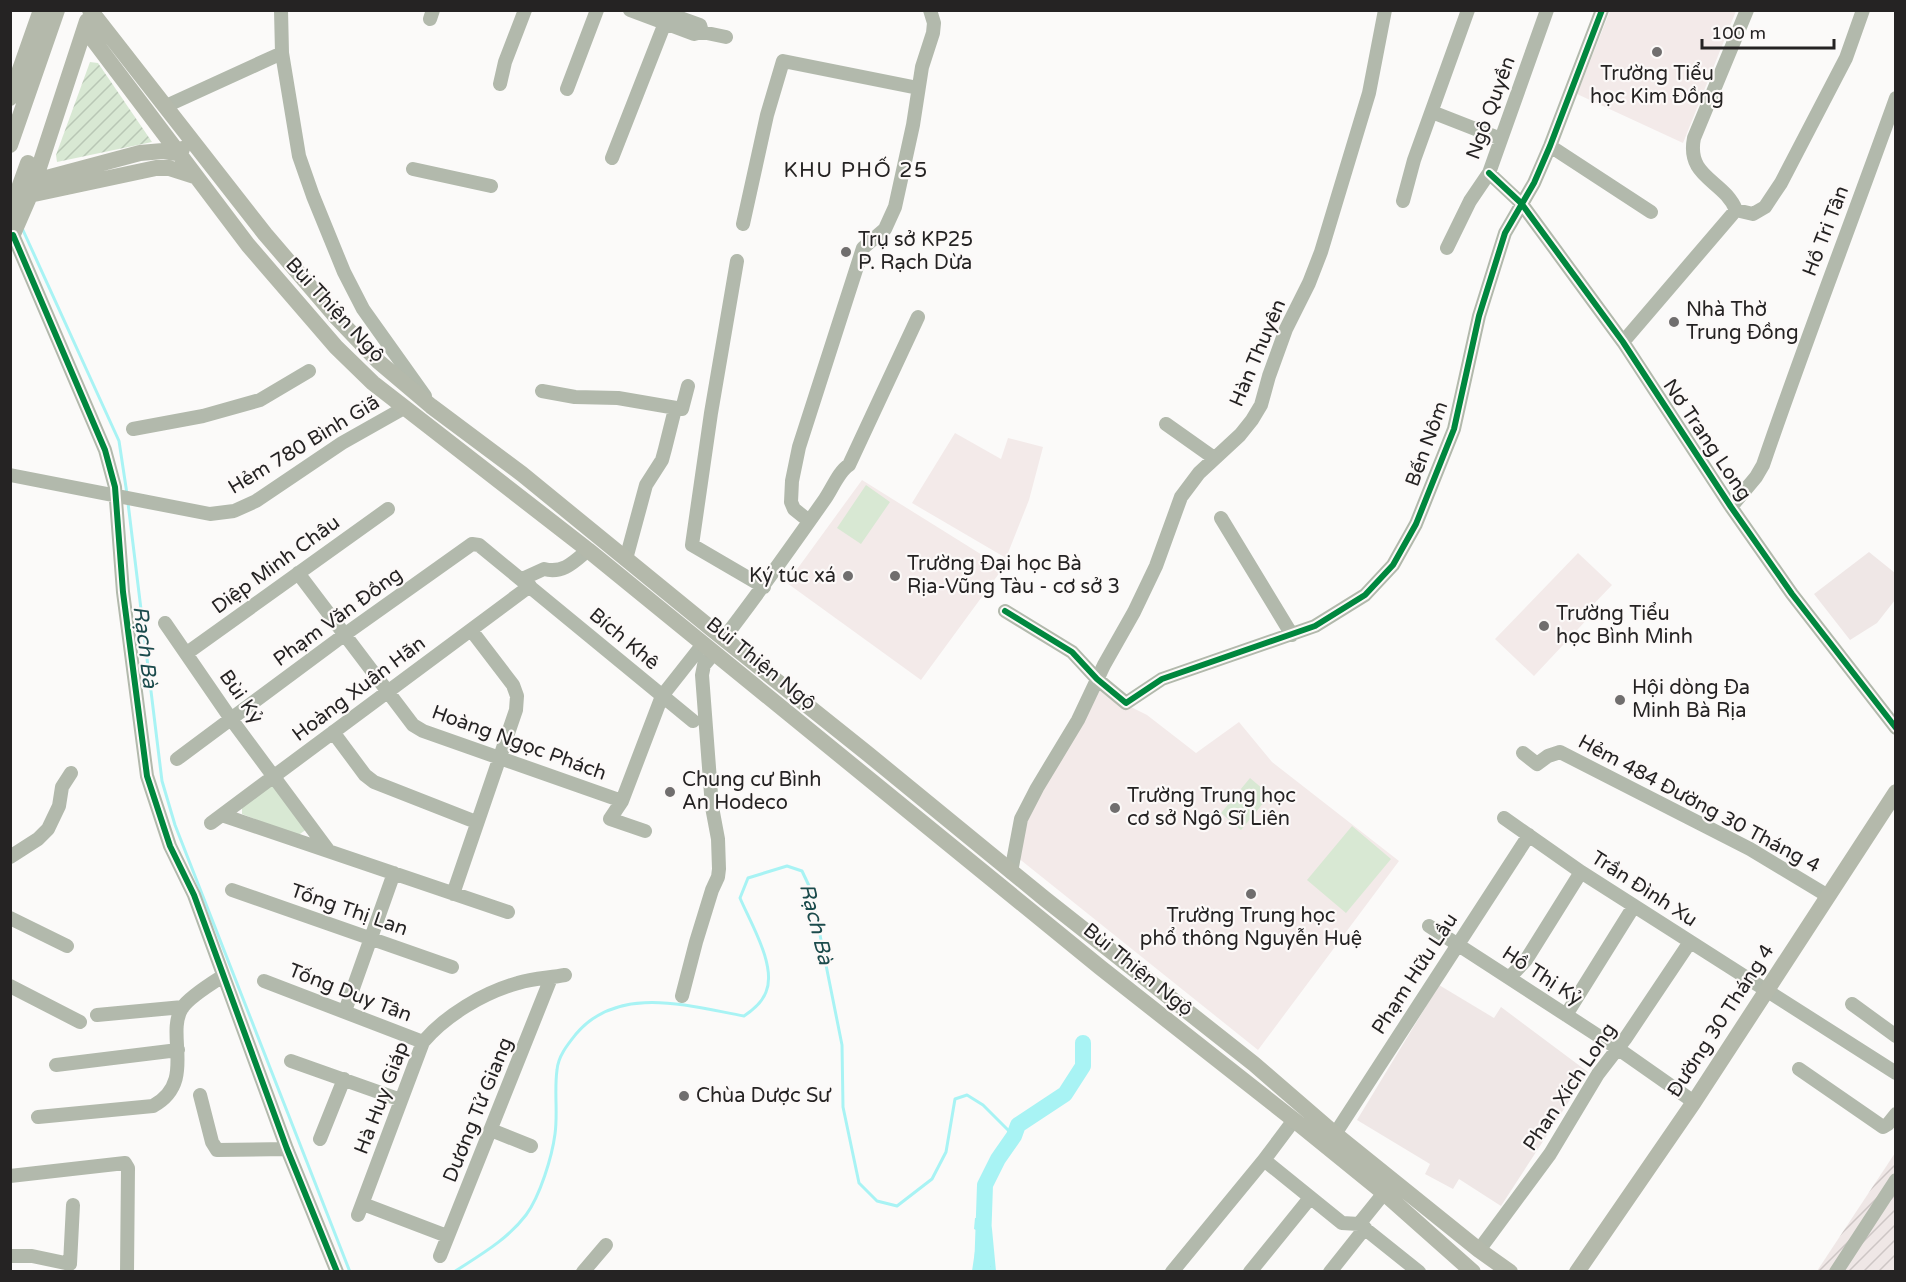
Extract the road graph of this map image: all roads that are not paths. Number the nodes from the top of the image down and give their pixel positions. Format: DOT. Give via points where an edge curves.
graph roads {
  1 [pos="40,10"];
  2 [pos="57,10"];
  3 [pos="80,10"];
  4 [pos="90,10"];
  5 [pos="282,10"];
  6 [pos="525,10"];
  7 [pos="597,10"];
  8 [pos="630,10"];
  9 [pos="930,10"];
  10 [pos="1386,10"];
  11 [pos="1468,10"];
  12 [pos="1547,10"];
  13 [pos="1602,10"];
  14 [pos="1747,10"];
  15 [pos="1863,10"];
  16 [pos="666,15"];
  17 [pos="84,30"];
  18 [pos="726,37"];
  19 [pos="282,53"];
  20 [pos="500,84"];
  21 [pos="918,88"];
  22 [pos="567,89"];
  23 [pos="10,98"];
  24 [pos="1896,98"];
  25 [pos="166,106"];
  26 [pos="1432,112"];
  27 [pos="1501,138"];
  28 [pos="192,141"];
  29 [pos="10,145"];
  30 [pos="1550,146"];
  31 [pos="177,153"];
  32 [pos="612,158"];
  33 [pos="209,164"];
  34 [pos="413,169"];
  35 [pos="1489,173"];
  36 [pos="194,176"];
  37 [pos="491,186"];
  38 [pos="19,194"];
  39 [pos="1402,201"];
  40 [pos="1521,203"];
  41 [pos="1736,210"];
  42 [pos="1651,212"];
  43 [pos="743,224"];
  44 [pos="11,238"];
  45 [pos="1447,248"];
  46 [pos="737,261"];
  47 [pos="918,317"];
  48 [pos="1623,342"];
  49 [pos="309,371"];
  50 [pos="688,386"];
  51 [pos="542,391"];
  52 [pos="431,406"];
  53 [pos="404,408"];
  54 [pos="675,409"];
  55 [pos="1166,424"];
  56 [pos="133,429"];
  57 [pos="1214,458"];
  58 [pos="10,475"];
  59 [pos="115,495"];
  60 [pos="1731,507"];
  61 [pos="388,508"];
  62 [pos="1221,518"];
  63 [pos="809,521"];
  64 [pos="588,550"];
  65 [pos="626,559"];
  66 [pos="298,573"];
  67 [pos="526,582"];
  68 [pos="764,587"];
  69 [pos="1005,611"];
  70 [pos="165,623"];
  71 [pos="471,630"];
  72 [pos="1292,635"];
  73 [pos="344,636"];
  74 [pos="713,641"];
  75 [pos="187,653"];
  76 [pos="1097,679"];
  77 [pos="387,693"];
  78 [pos="662,696"];
  79 [pos="231,719"];
  80 [pos="693,721"];
  81 [pos="1896,728"];
  82 [pos="333,732"];
  83 [pos="1523,753"];
  84 [pos="498,758"];
  85 [pos="177,759"];
  86 [pos="71,773"];
  87 [pos="274,776"];
  88 [pos="1896,792"];
  89 [pos="622,801"];
  90 [pos="1896,810"];
  91 [pos="1504,818"];
  92 [pos="476,822"];
  93 [pos="645,831"];
  94 [pos="1529,835"];
  95 [pos="976,843"];
  96 [pos="328,850"];
  97 [pos="965,856"];
  98 [pos="10,857"];
  99 [pos="1011,872"];
  100 [pos="1581,872"];
  101 [pos="394,873"];
  102 [pos="232,890"];
  103 [pos="453,894"];
  104 [pos="1828,896"];
  105 [pos="1634,906"];
  106 [pos="508,912"];
  107 [pos="10,918"];
  108 [pos="1429,926"];
  109 [pos="372,939"];
  110 [pos="1690,942"];
  111 [pos="1457,944"];
  112 [pos="67,946"];
  113 [pos="452,967"];
  114 [pos="223,976"];
  115 [pos="558,977"];
  116 [pos="1509,978"];
  117 [pos="264,981"];
  118 [pos="10,986"];
  119 [pos="1770,993"];
  120 [pos="1166,994"];
  121 [pos="682,996"];
  122 [pos="1852,1004"];
  123 [pos="183,1007"];
  124 [pos="1154,1010"];
  125 [pos="345,1011"];
  126 [pos="1566,1015"];
  127 [pos="97,1016"];
  128 [pos="80,1022"];
  129 [pos="1896,1036"];
  130 [pos="423,1042"];
  131 [pos="1617,1048"];
  132 [pos="178,1050"];
  133 [pos="291,1061"];
  134 [pos="56,1065"];
  135 [pos="1799,1069"];
  136 [pos="1896,1073"];
  137 [pos="344,1079"];
  138 [pos="200,1095"];
  139 [pos="401,1100"];
  140 [pos="1694,1102"];
  141 [pos="1896,1114"];
  142 [pos="38,1117"];
  143 [pos="1294,1120"];
  144 [pos="491,1130"];
  145 [pos="1335,1134"];
  146 [pos="320,1139"];
  147 [pos="531,1146"];
  148 [pos="287,1149"];
  149 [pos="1264,1160"];
  150 [pos="10,1176"];
  151 [pos="1896,1180"];
  152 [pos="1389,1187"];
  153 [pos="1310,1198"];
  154 [pos="73,1205"];
  155 [pos="1362,1226"];
  156 [pos="447,1236"];
  157 [pos="606,1245"];
  158 [pos="1479,1250"];
  159 [pos="10,1256"];
  160 [pos="440,1256"];
  161 [pos="127,1272"];
  162 [pos="337,1272"];
  163 [pos="583,1272"];
  164 [pos="1173,1272"];
  165 [pos="1250,1272"];
  166 [pos="1330,1272"];
  167 [pos="1419,1272"];
  168 [pos="1473,1272"];
  169 [pos="1510,1272"];
  170 [pos="1577,1272"];
  171 [pos="1590,1272"];
  172 [pos="1836,1272"];
  1 -- 23 [label="main road"];
  2 -- 29 [label="main road"];
  3 -- 38 [label="main road"];
  4 -- 17 [label="main road"];
  4 -- 25 [label="main road, Bùi Thiện Ngộ"];
  5 -- 19 [label="street, Bùi Thiện Ngộ"];
  6 -- 20 [label="street"];
  7 -- 22 [label="street"];
  8 -- 16 [label="street"];
  9 -- 21 [label="street" via="933,33"];
  10 -- 57 [label="street, Hàn Thuyên" via="1369,93 1309,284 1286,330 1257,412"];
  11 -- 26 [label="street"];
  12 -- 27 [label="street, Ngô Quyền"];
  13 -- 30 [label="street, Bến Nôm"];
  14 -- 41 [label="street" via="1692,150 1698,169 1733,201"];
  15 -- 41 [label="street" via="1846,58 1782,183 1765,207 1753,214"];
  16 -- 18 [label="street" via="694,34"];
  16 -- 32 [label="street"];
  17 -- 31 [label="main road, Bùi Thiện Ngộ"];
  17 -- 38 [label="main road"];
  19 -- 25 [label="street"];
  19 -- 52 [label="street, Bùi Thiện Ngộ" via="299,156 344,272 363,309"];
  21 -- 43 [label="street" via="783,61"];
  21 -- 63 [label="street" via="895,207 885,229 863,248 799,447 791,502"];
  24 -- 60 [label="street, Hồ Tri Tân" via="1763,465"];
  25 -- 28 [label="main road, Bùi Thiện Ngộ"];
  26 -- 27 [label="street"];
  26 -- 39 [label="street"];
  27 -- 35 [label="street, Ngô Quyền"];
  28 -- 31 [label="main road"];
  28 -- 33 [label="main road, Bùi Thiện Ngộ"];
  30 -- 40 [label="street, Bến Nôm"];
  30 -- 42 [label="street"];
  31 -- 36 [label="main road, Bùi Thiện Ngộ"];
  31 -- 38 [label="main road" via="140,153"];
  33 -- 36 [label="main road"];
  33 -- 52 [label="main road, Bùi Thiện Ngộ" via="337,318 379,363"];
  34 -- 37 [label="street"];
  35 -- 40 [label="street, Nơ Trang Long"];
  35 -- 45 [label="street, Ngô Quyền"];
  36 -- 38 [label="main road" via="156,168"];
  36 -- 53 [label="main road, Bùi Thiện Ngộ" via="336,347"];
  38 -- 44 [label="main road"];
  40 -- 48 [label="street, Nơ Trang Long"];
  40 -- 72 [label="street, Bến Nôm" via="1505,233 1487,290 1454,429 1405,546 1393,566 1365,595 1315,626"];
  41 -- 48 [label="street"];
  44 -- 59 [label="street" via="105,450"];
  46 -- 68 [label="street" via="692,545"];
  47 -- 63 [label="street" via="856,453"];
  48 -- 60 [label="street, Nơ Trang Long"];
  49 -- 56 [label="street" via="260,400"];
  50 -- 54 [label="street" via="682,409"];
  51 -- 54 [label="street" via="574,397 618,398"];
  52 -- 65 [label="main road, Bùi Thiện Ngộ"];
  53 -- 59 [label="street, Hẻm 780 Bình Giã" via="234,511 210,514"];
  53 -- 64 [label="main road, Bùi Thiện Ngộ"];
  54 -- 65 [label="street" via="662,460 646,485"];
  55 -- 57 [label="street"];
  57 -- 76 [label="street, Hàn Thuyên" via="1182,497 1156,566"];
  58 -- 59 [label="street, Hẻm 780 Bình Giã"];
  59 -- 114 [label="street" via="123,592 147,776 170,846 194,896"];
  60 -- 81 [label="street, Nơ Trang Long" via="1814,624"];
  61 -- 66 [label="street, Diệp Minh Châu"];
  62 -- 72 [label="street"];
  63 -- 68 [label="street"];
  64 -- 67 [label="street" via="566,569 544,569"];
  64 -- 74 [label="main road, Bùi Thiện Ngộ"];
  65 -- 74 [label="main road, Bùi Thiện Ngộ"];
  66 -- 73 [label="street, Hoàng Ngọc Phách"];
  66 -- 75 [label="street, Diệp Minh Châu"];
  67 -- 71 [label="street, Hoàng Xuân Hãn"];
  67 -- 73 [label="street, Phạm Văn Đồng" via="479,545 472,544"];
  67 -- 78 [label="street, Bích Khê"];
  68 -- 74 [label="street"];
  69 -- 76 [label="street" via="1072,652"];
  70 -- 75 [label="street, Bùi Kỷ"];
  71 -- 77 [label="street, Hoàng Xuân Hãn"];
  71 -- 84 [label="street" via="513,685 517,696 516,710"];
  72 -- 76 [label="street, Bến Nôm" via="1162,679 1126,703"];
  73 -- 77 [label="street, Hoàng Ngọc Phách"];
  73 -- 79 [label="street, Phạm Văn Đồng"];
  74 -- 78 [label="street"];
  74 -- 95 [label="main road, Bùi Thiện Ngộ"];
  74 -- 97 [label="main road, Bùi Thiện Ngộ"];
  74 -- 121 [label="street" via="702,675 719,869"];
  75 -- 79 [label="street, Bùi Kỷ"];
  76 -- 99 [label="street, Hàn Thuyên" via="1021,819"];
  77 -- 82 [label="street, Hoàng Xuân Hãn"];
  77 -- 84 [label="street, Hoàng Ngọc Phách" via="413,725 423,731"];
  78 -- 80 [label="street, Bích Khê"];
  78 -- 89 [label="street"];
  79 -- 85 [label="street, Phạm Văn Đồng"];
  79 -- 87 [label="street, Bùi Kỷ"];
  82 -- 87 [label="street, Hoàng Xuân Hãn"];
  82 -- 92 [label="street" via="374,782"];
  83 -- 104 [label="street, Hẻm 484 Đường 30 Tháng 4" via="1536,764 1560,752 1750,849"];
  84 -- 89 [label="street, Hoàng Ngọc Phách"];
  84 -- 92 [label="street"];
  86 -- 98 [label="street" via="62,787 59,806 48,829"];
  87 -- 96 [label="street, Bùi Kỷ"];
  87 -- 96 [label="street, Hoàng Xuân Hãn" via="217,819"];
  88 -- 104 [label="main road, Đường 30 Tháng 4"];
  89 -- 93 [label="street" via="610,819"];
  90 -- 119 [label="main road, Đường 30 Tháng 4"];
  91 -- 94 [label="street, Trần Đình Xu"];
  92 -- 103 [label="street"];
  94 -- 100 [label="street, Trần Đình Xu"];
  94 -- 111 [label="street, Phạm Hữu Lầu"];
  95 -- 97 [label="main road"];
  95 -- 99 [label="main road, Bùi Thiện Ngộ"];
  96 -- 101 [label="street"];
  97 -- 124 [label="main road, Bùi Thiện Ngộ"];
  99 -- 120 [label="main road, Bùi Thiện Ngộ"];
  100 -- 105 [label="street, Trần Đình Xu"];
  100 -- 116 [label="street" via="1526,960"];
  101 -- 103 [label="street"];
  101 -- 109 [label="street"];
  102 -- 109 [label="street, Tống Thị Lan"];
  103 -- 106 [label="street"];
  104 -- 119 [label="main road, Đường 30 Tháng 4"];
  105 -- 110 [label="street, Trần Đình Xu"];
  105 -- 126 [label="street"];
  107 -- 112 [label="street"];
  108 -- 111 [label="street, Hồ Thị Kỷ"];
  109 -- 113 [label="street, Tống Thị Lan"];
  109 -- 125 [label="street"];
  110 -- 119 [label="street, Trần Đình Xu"];
  110 -- 131 [label="street, Phan Xích Long"];
  111 -- 116 [label="street, Hồ Thị Kỷ"];
  111 -- 145 [label="street, Phạm Hữu Lầu"];
  114 -- 123 [label="street"];
  114 -- 148 [label="street"];
  115 -- 130 [label="street, Hà Huy Giáp" via="518,982 481,998 435,1028"];
  115 -- 144 [label="street, Dương Tử Giang"];
  116 -- 126 [label="street, Hồ Thị Kỷ"];
  117 -- 125 [label="street, Tống Duy Tân"];
  118 -- 128 [label="street"];
  119 -- 136 [label="street, Trần Đình Xu"];
  119 -- 140 [label="main road, Đường 30 Tháng 4"];
  119 -- 171 [label="main road, Đường 30 Tháng 4" via="1706,1100"];
  120 -- 124 [label="main road"];
  120 -- 145 [label="main road, Bùi Thiện Ngộ"];
  122 -- 129 [label="street"];
  123 -- 127 [label="street"];
  123 -- 132 [label="street" via="178,1022"];
  124 -- 143 [label="main road, Bùi Thiện Ngộ"];
  125 -- 130 [label="street, Tống Duy Tân"];
  126 -- 131 [label="street, Hồ Thị Kỷ"];
  130 -- 139 [label="street, Hà Huy Giáp"];
  131 -- 140 [label="street, Hồ Thị Kỷ"];
  131 -- 158 [label="street, Phan Xích Long" via="1550,1154"];
  132 -- 134 [label="street"];
  132 -- 142 [label="street" via="178,1070 172,1084 167,1095 153,1106"];
  133 -- 137 [label="street"];
  135 -- 141 [label="street" via="1883,1127"];
  137 -- 139 [label="street"];
  137 -- 146 [label="street"];
  138 -- 148 [label="street" via="217,1150"];
  139 -- 156 [label="street, Hà Huy Giáp" via="360,1210"];
  140 -- 170 [label="main road, Đường 30 Tháng 4"];
  143 -- 149 [label="street"];
  143 -- 152 [label="main road, Bùi Thiện Ngộ"];
  144 -- 147 [label="street"];
  144 -- 156 [label="street, Dương Tử Giang"];
  145 -- 152 [label="main road, Bùi Thiện Ngộ"];
  148 -- 162 [label="street"];
  149 -- 153 [label="street"];
  149 -- 164 [label="street"];
  150 -- 161 [label="street" via="125,1163"];
  151 -- 172 [label="street"];
  152 -- 155 [label="street"];
  152 -- 158 [label="main road, Bùi Thiện Ngộ"];
  152 -- 168 [label="main road, Bùi Thiện Ngộ"];
  153 -- 155 [label="street" via="1342,1223"];
  153 -- 165 [label="street"];
  154 -- 159 [label="street" via="70,1263"];
  155 -- 166 [label="street"];
  155 -- 167 [label="street"];
  156 -- 160 [label="street, Dương Tử Giang"];
  157 -- 163 [label="street"];
  158 -- 169 [label="main road, Bùi Thiện Ngộ"];
}
